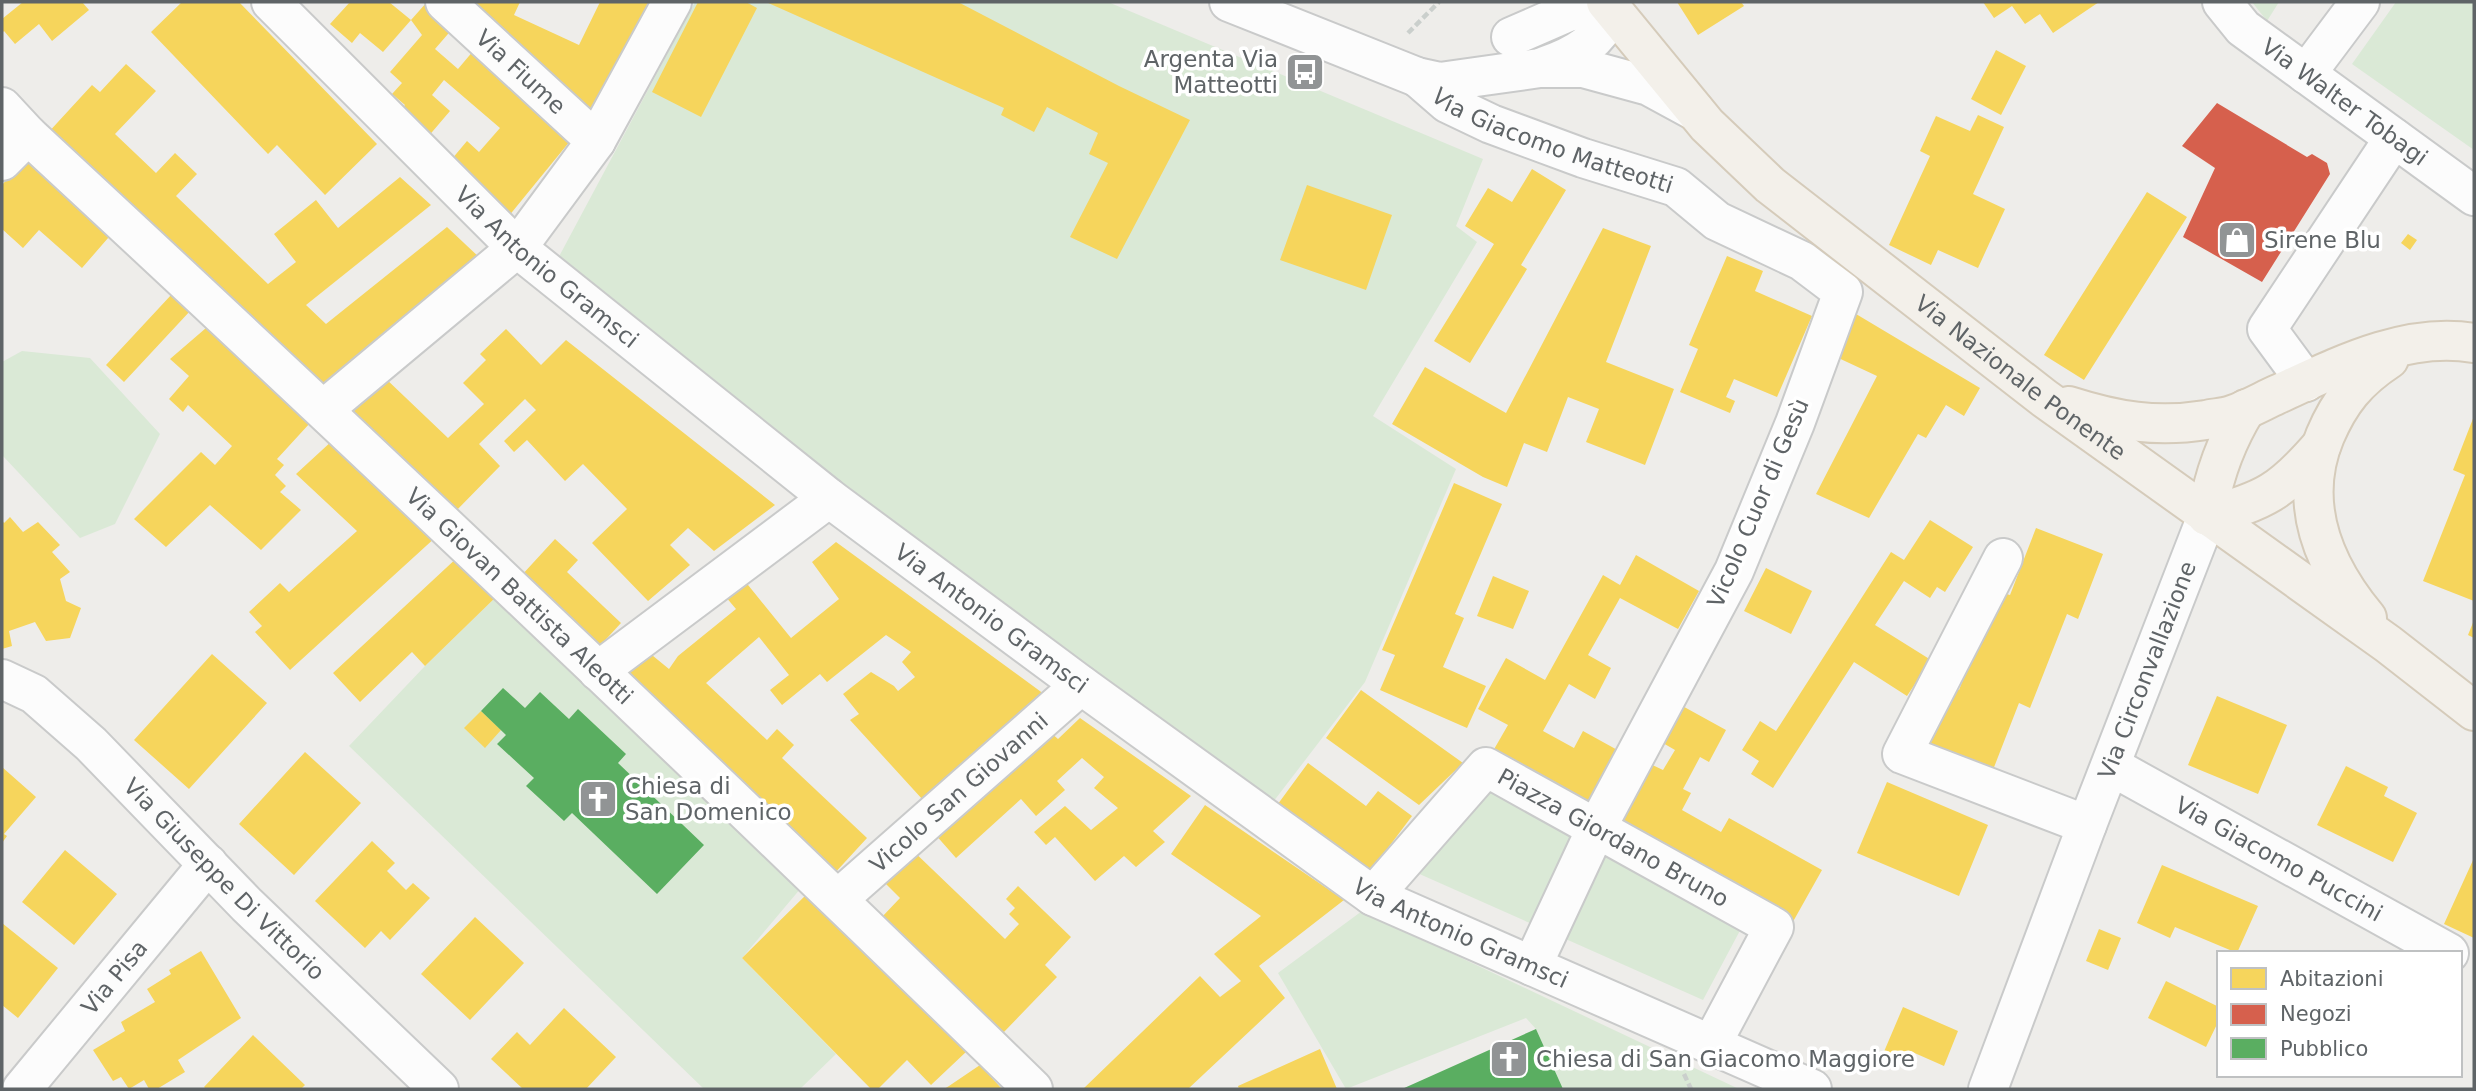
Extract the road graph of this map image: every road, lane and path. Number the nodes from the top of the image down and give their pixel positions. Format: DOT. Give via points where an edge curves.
graph roads {
  1 [pos="271,2"];
  2 [pos="445,2"];
  3 [pos="672,2"];
  4 [pos="1229,2"];
  5 [pos="1538,2"];
  6 [pos="2222,2"];
  7 [pos="2360,2"];
  8 [pos="1609,6"];
  9 [pos="1511,37"];
  10 [pos="1540,68"];
  11 [pos="2306,75"];
  12 [pos="1417,77"];
  13 [pos="2,107"];
  14 [pos="1695,111"];
  15 [pos="2394,138"];
  16 [pos="596,141"];
  17 [pos="15,148"];
  18 [pos="2474,196"];
  19 [pos="517,248"];
  20 [pos="1802,261"];
  21 [pos="2474,343"];
  22 [pos="2410,345"];
  23 [pos="2306,382"];
  24 [pos="2044,398"];
  25 [pos="324,409"];
  26 [pos="2246,409"];
  27 [pos="2321,446"];
  28 [pos="829,498"];
  29 [pos="2207,516"];
  30 [pos="2003,558"];
  31 [pos="2388,644"];
  32 [pos="598,671"];
  33 [pos="1081,685"];
  34 [pos="18,687"];
  35 [pos="2474,711"];
  36 [pos="2111,766"];
  37 [pos="2087,825"];
  38 [pos="1596,829"];
  39 [pos="208,864"];
  40 [pos="1373,896"];
  41 [pos="838,899"];
  42 [pos="2445,951"];
  43 [pos="1532,966"];
  44 [pos="1712,1045"];
  45 [pos="22,1089"];
  46 [pos="439,1089"];
  47 [pos="1034,1089"];
  48 [pos="1812,1089"];
  49 [pos="1988,1089"];
  1 -- 19 [label="street, Via Antonio Gramsci"];
  2 -- 16 [label="street, Via Fiume"];
  3 -- 16 [label="street"];
  4 -- 12 [label="street, Via Giacomo Matteotti"];
  5 -- 9 [label="street, Via Giacomo Matteotti" via="1521,30"];
  6 -- 11 [label="street, Via Walter Tobagi" via="2243,28"];
  7 -- 11 [label="street"];
  8 -- 9 [label="street, Via Giacomo Matteotti" via="1575,9"];
  8 -- 10 [label="street, Via Giacomo Matteotti" via="1606,24 1590,45"];
  8 -- 14 [label="main road, Via Nazionale Ponente"];
  9 -- 12 [label="street, Via Giacomo Matteotti" via="1465,65"];
  10 -- 12 [label="street, Via Giacomo Matteotti" via="1440,82"];
  10 -- 14 [label="street, Via Giacomo Matteotti" via="1583,68 1616,75 1649,86"];
  11 -- 15 [label="street, Via Walter Tobagi"];
  12 -- 20 [label="street, Via Giacomo Matteotti" via="1447,103 1491,124 1676,187 1717,221"];
  13 -- 17 [label="street, Via Giovan Battista Aleotti"];
  14 -- 24 [label="main road, Via Nazionale Ponente" via="1770,185"];
  15 -- 18 [label="street, Via Walter Tobagi"];
  15 -- 23 [label="street" via="2267,329"];
  16 -- 19 [label="street"];
  17 -- 25 [label="street, Via Giovan Battista Aleotti"];
  19 -- 25 [label="street"];
  19 -- 28 [label="street, Via Antonio Gramsci"];
  20 -- 38 [label="street, Vicolo Cuor di Gesù" via="1843,292 1734,570"];
  21 -- 22 [label="main road" via="2454,339"];
  22 -- 23 [label="main road" via="2390,348"];
  22 -- 27 [label="main road" via="2353,387 2332,418"];
  23 -- 26 [label="main road"];
  24 -- 26 [label="main road" via="2140,424 2188,423"];
  24 -- 29 [label="main road, Via Nazionale Ponente"];
  25 -- 32 [label="street, Via Giovan Battista Aleotti"];
  26 -- 29 [label="main road" via="2221,455"];
  27 -- 29 [label="main road" via="2276,492"];
  27 -- 31 [label="main road" via="2313,472 2313,500 2327,558 2350,598"];
  28 -- 32 [label="street"];
  28 -- 33 [label="street, Via Antonio Gramsci"];
  29 -- 31 [label="main road, Via Nazionale Ponente"];
  29 -- 36 [label="street, Via Circonvallazione"];
  30 -- 37 [label="street" via="1902,754"];
  31 -- 35 [label="main road, Via Nazionale Ponente"];
  32 -- 41 [label="street, Via Giovan Battista Aleotti"];
  33 -- 40 [label="street, Via Antonio Gramsci"];
  33 -- 41 [label="street, Vicolo San Giovanni"];
  34 -- 39 [label="street, Via Giuseppe Di Vittorio" via="91,744"];
  36 -- 37 [label="street, Via Circonvallazione"];
  36 -- 42 [label="street, Via Giacomo Puccini"];
  37 -- 49 [label="street, Via Circonvallazione"];
  38 -- 40 [label="street, Piazza Giordano Bruno" via="1486,767"];
  38 -- 43 [label="street"];
  38 -- 44 [label="street, Piazza Giordano Bruno" via="1774,927"];
  39 -- 45 [label="street, Via Pisa"];
  39 -- 46 [label="street, Via Giuseppe Di Vittorio"];
  40 -- 43 [label="street, Via Antonio Gramsci"];
  41 -- 47 [label="street, Via Giovan Battista Aleotti"];
  43 -- 44 [label="street, Via Antonio Gramsci"];
  44 -- 48 [label="street, Via Antonio Gramsci"];
}
